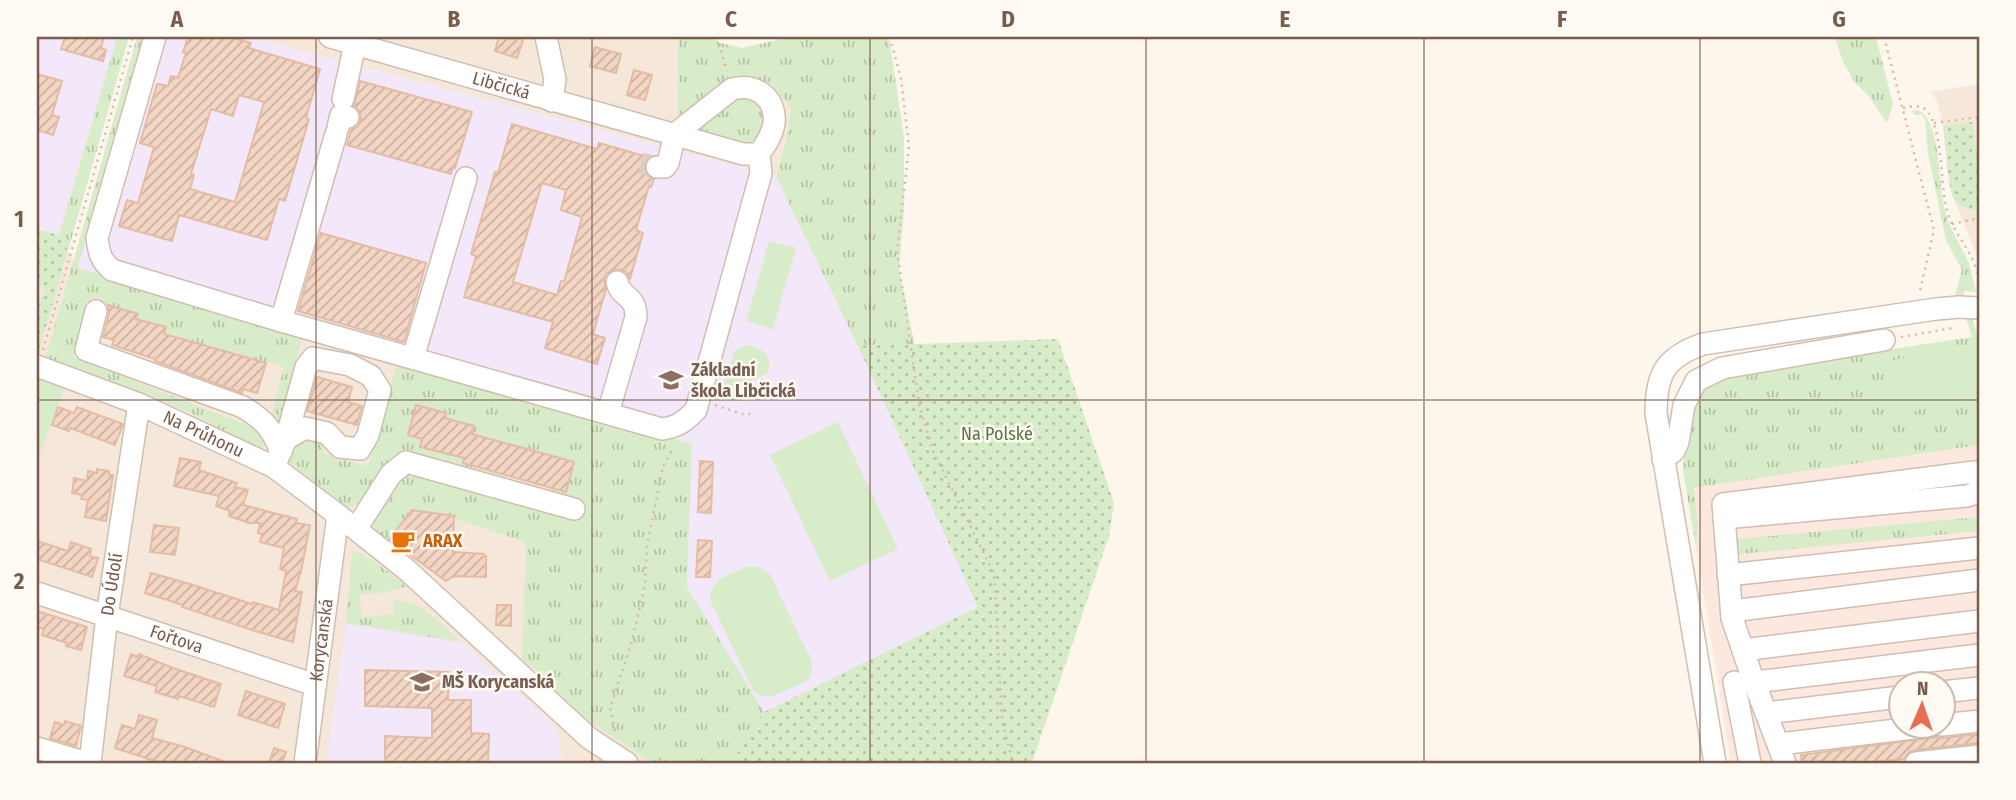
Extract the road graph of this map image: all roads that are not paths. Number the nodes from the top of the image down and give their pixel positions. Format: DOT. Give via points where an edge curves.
graph roads {
  1 [pos="155,37"];
  2 [pos="330,37"];
  3 [pos="546,37"];
  4 [pos="355,44"];
  5 [pos="552,101"];
  6 [pos="675,134"];
  7 [pos="759,154"];
  8 [pos="657,167"];
  9 [pos="466,178"];
  10 [pos="617,282"];
  11 [pos="1979,309"];
  12 [pos="96,311"];
  13 [pos="281,321"];
  14 [pos="1826,326"];
  15 [pos="1884,340"];
  16 [pos="1829,350"];
  17 [pos="413,358"];
  18 [pos="37,366"];
  19 [pos="139,404"];
  20 [pos="608,413"];
  21 [pos="280,453"];
  22 [pos="1664,459"];
  23 [pos="1979,480"];
  24 [pos="1979,492"];
  25 [pos="574,509"];
  26 [pos="338,515"];
  27 [pos="1724,518"];
  28 [pos="356,529"];
  29 [pos="1979,548"];
  30 [pos="1728,575"];
  31 [pos="1979,580"];
  32 [pos="37,593"];
  33 [pos="1732,611"];
  34 [pos="107,616"];
  35 [pos="1979,621"];
  36 [pos="1742,650"];
  37 [pos="1979,655"];
  38 [pos="1745,682"];
  39 [pos="315,685"];
  40 [pos="1979,688"];
  41 [pos="1956,690"];
  42 [pos="1886,699"];
  43 [pos="1767,713"];
  44 [pos="1979,721"];
  45 [pos="1956,723"];
  46 [pos="1886,734"];
  47 [pos="37,748"];
  48 [pos="1782,754"];
  49 [pos="1979,756"];
  50 [pos="624,761"];
  51 [pos="88,763"];
  52 [pos="304,763"];
  53 [pos="1715,763"];
  54 [pos="1750,763"];
  55 [pos="1916,763"];
  1 -- 13 [label="street" via="97,238 103,263 112,270"];
  2 -- 4 [label="street, Libčická"];
  3 -- 5 [label="street" via="555,79"];
  4 -- 5 [label="street, Libčická"];
  4 -- 13 [label="street" via="341,119"];
  5 -- 6 [label="street, Libčická"];
  6 -- 7 [label="street, Libčická" via="743,154"];
  6 -- 7 [label="street" via="741,86 763,92 773,110 774,124"];
  6 -- 8 [label="street" via="666,167"];
  7 -- 20 [label="street" via="761,173 696,410 675,427 662,429"];
  9 -- 17 [label="street"];
  10 -- 20 [label="street" via="632,299 636,317"];
  11 -- 14 [label="street" via="1911,312"];
  12 -- 21 [label="street" via="86,350 243,407 262,419"];
  13 -- 17 [label="street"];
  14 -- 16 [label="street"];
  14 -- 22 [label="street" via="1703,344 1668,364 1656,395"];
  15 -- 16 [label="street"];
  16 -- 22 [label="street" via="1722,368 1696,381 1684,405 1678,442"];
  17 -- 20 [label="street"];
  18 -- 19 [label="street, Na Průhonu"];
  19 -- 21 [label="street, Na Průhonu"];
  19 -- 34 [label="street, Do Údolí"];
  21 -- 21 [label="street" via="305,428 327,433 340,447 360,449 380,390 371,376 350,365 313,358 306,367"];
  21 -- 26 [label="street, Na Průhonu"];
  22 -- 53 [label="street"];
  23 -- 27 [label="street" via="1975,472 1723,504"];
  24 -- 27 [label="street"];
  25 -- 28 [label="street" via="406,461 391,474"];
  26 -- 28 [label="street, Na Průhonu"];
  26 -- 39 [label="street, Korycanská"];
  27 -- 30 [label="street"];
  28 -- 50 [label="street, Na Průhonu" via="407,570 589,738"];
  29 -- 30 [label="street"];
  30 -- 33 [label="street"];
  31 -- 33 [label="street"];
  32 -- 34 [label="street, Fořtova"];
  33 -- 36 [label="street"];
  34 -- 39 [label="street, Fořtova"];
  34 -- 51 [label="street, Do Údolí"];
  35 -- 36 [label="street"];
  36 -- 38 [label="street"];
  37 -- 38 [label="street"];
  38 -- 43 [label="street"];
  38 -- 54 [label="street"];
  39 -- 52 [label="street, Korycanská"];
  40 -- 41 [label="street"];
  42 -- 43 [label="street"];
  43 -- 48 [label="street"];
  44 -- 45 [label="street"];
  46 -- 48 [label="street"];
  47 -- 51 [label="street"];
  49 -- 55 [label="street"];
}
